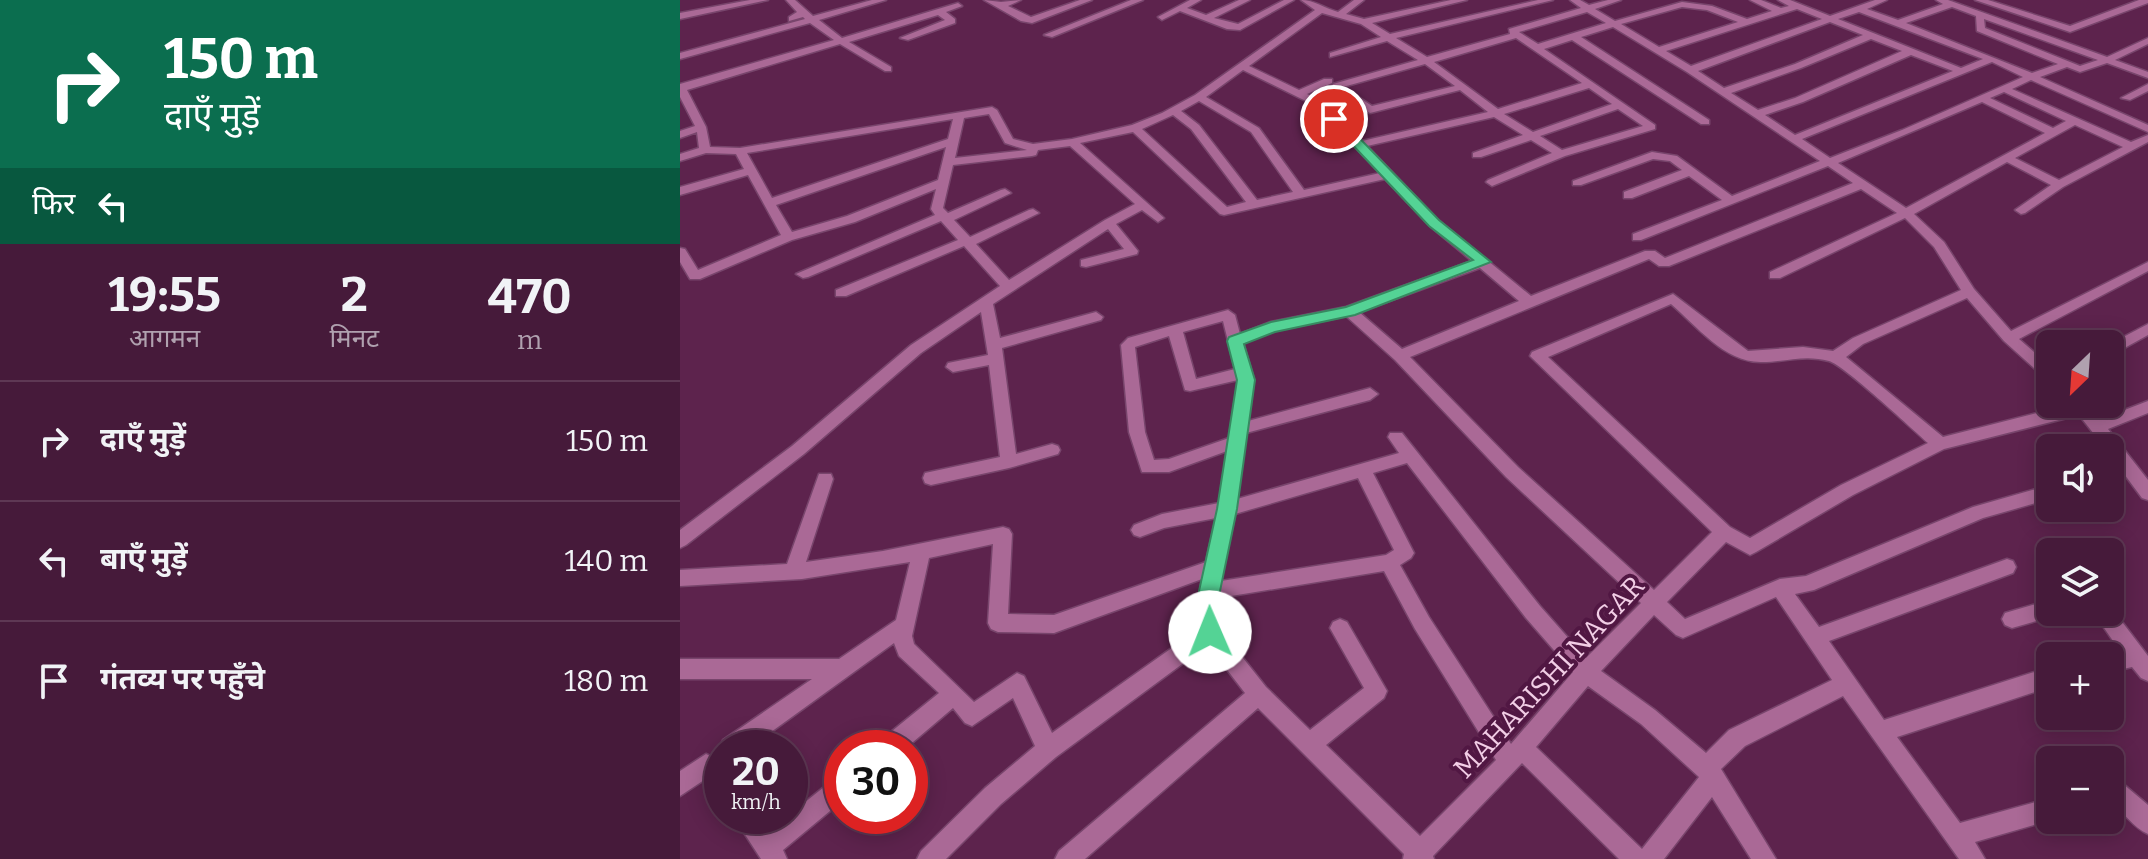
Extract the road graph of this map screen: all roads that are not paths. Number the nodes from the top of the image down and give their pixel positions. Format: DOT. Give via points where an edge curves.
graph roads {
  1 [pos="764,0"];
  2 [pos="790,0"];
  3 [pos="882,0"];
  4 [pos="895,0"];
  5 [pos="988,0"];
  6 [pos="1017,0"];
  7 [pos="1088,0"];
  8 [pos="1107,0"];
  9 [pos="1139,0"];
  10 [pos="1197,0"];
  11 [pos="1246,0"];
  12 [pos="1290,0"];
  13 [pos="1303,0"];
  14 [pos="1360,0"];
  15 [pos="1463,0"];
  16 [pos="1515,0"];
  17 [pos="1549,0"];
  18 [pos="1574,0"];
  19 [pos="1617,0"];
  20 [pos="1754,0"];
  21 [pos="1782,0"];
  22 [pos="1811,0"];
  23 [pos="1883,0"];
  24 [pos="1940,0"];
  25 [pos="1979,0"];
  26 [pos="2147,0"];
  27 [pos="867,2"];
  28 [pos="1952,4"];
  29 [pos="1001,5"];
  30 [pos="958,6"];
  31 [pos="1123,6"];
  32 [pos="1797,6"];
  33 [pos="1526,7"];
  34 [pos="1857,8"];
  35 [pos="1182,9"];
  36 [pos="1588,9"];
  37 [pos="1321,10"];
  38 [pos="938,11"];
  39 [pos="1779,11"];
  40 [pos="803,13"];
  41 [pos="1980,14"];
  42 [pos="1339,15"];
  43 [pos="680,16"];
  44 [pos="1162,17"];
  45 [pos="1209,17"];
  46 [pos="813,19"];
  47 [pos="1833,19"];
  48 [pos="1551,21"];
  49 [pos="1364,22"];
  50 [pos="1745,22"];
  51 [pos="1613,24"];
  52 [pos="1896,24"];
  53 [pos="775,30"];
  54 [pos="1049,35"];
  55 [pos="1517,35"];
  56 [pos="1872,35"];
  57 [pos="1573,36"];
  58 [pos="1389,37"];
  59 [pos="905,38"];
  60 [pos="838,39"];
  61 [pos="2148,41"];
  62 [pos="1536,48"];
  63 [pos="1658,51"];
  64 [pos="1911,51"];
  65 [pos="1333,55"];
  66 [pos="680,56"];
  67 [pos="1992,59"];
  68 [pos="2107,60"];
  69 [pos="1426,61"];
  70 [pos="2064,65"];
  71 [pos="1242,66"];
  72 [pos="888,69"];
  73 [pos="1690,70"];
  74 [pos="1963,72"];
  75 [pos="2148,75"];
  76 [pos="2030,77"];
  77 [pos="1328,81"];
  78 [pos="1590,84"];
  79 [pos="1462,87"];
  80 [pos="2148,87"];
  81 [pos="680,88"];
  82 [pos="2003,88"];
  83 [pos="1342,92"];
  84 [pos="1723,92"];
  85 [pos="1297,94"];
  86 [pos="1199,97"];
  87 [pos="1981,98"];
  88 [pos="2126,98"];
  89 [pos="1320,104"];
  90 [pos="1619,105"];
  91 [pos="693,110"];
  92 [pos="1174,111"];
  93 [pos="1496,113"];
  94 [pos="680,114"];
  95 [pos="960,114"];
  96 [pos="1757,114"];
  97 [pos="2076,120"];
  98 [pos="1705,122"];
  99 [pos="701,127"];
  100 [pos="1135,128"];
  101 [pos="2148,129"];
  102 [pos="2054,133"];
  103 [pos="680,135"];
  104 [pos="1531,135"];
  105 [pos="2148,138"];
  106 [pos="1794,139"];
  107 [pos="953,141"];
  108 [pos="1072,142"];
  109 [pos="1359,145"];
  110 [pos="1033,147"];
  111 [pos="2132,147"];
  112 [pos="705,150"];
  113 [pos="740,151"];
  114 [pos="1612,153"];
  115 [pos="1561,154"];
  116 [pos="1477,155"];
  117 [pos="680,158"];
  118 [pos="2007,158"];
  119 [pos="948,162"];
  120 [pos="1830,162"];
  121 [pos="1628,163"];
  122 [pos="751,171"];
  123 [pos="1688,172"];
  124 [pos="1388,175"];
  125 [pos="943,182"];
  126 [pos="1492,182"];
  127 [pos="1577,183"];
  128 [pos="1862,184"];
  129 [pos="2059,185"];
  130 [pos="680,191"];
  131 [pos="1005,193"];
  132 [pos="1300,193"];
  133 [pos="1628,195"];
  134 [pos="1730,200"];
  135 [pos="1252,202"];
  136 [pos="769,203"];
  137 [pos="1143,205"];
  138 [pos="2021,210"];
  139 [pos="1033,213"];
  140 [pos="1906,213"];
  141 [pos="944,217"];
  142 [pos="1158,218"];
  143 [pos="1109,223"];
  144 [pos="788,237"];
  145 [pos="1637,237"];
  146 [pos="967,242"];
  147 [pos="680,252"];
  148 [pos="1483,262"];
  149 [pos="1086,263"];
  150 [pos="2148,266"];
  151 [pos="803,274"];
  152 [pos="1775,275"];
  153 [pos="1008,287"];
  154 [pos="1969,292"];
  155 [pos="841,293"];
  156 [pos="1529,302"];
  157 [pos="986,303"];
  158 [pos="1349,311"];
  159 [pos="1096,317"];
  160 [pos="2148,329"];
  161 [pos="1175,330"];
  162 [pos="2009,338"];
  163 [pos="1235,341"];
  164 [pos="2124,343"];
  165 [pos="995,351"];
  166 [pos="1400,356"];
  167 [pos="1836,357"];
  168 [pos="2036,362"];
  169 [pos="953,367"];
  170 [pos="1244,372"];
  171 [pos="1370,394"];
  172 [pos="2148,407"];
  173 [pos="2037,418"];
  174 [pos="2093,418"];
  175 [pos="2100,426"];
  176 [pos="1239,435"];
  177 [pos="1396,437"];
  178 [pos="1940,444"];
  179 [pos="1052,450"];
  180 [pos="1411,456"];
  181 [pos="1009,462"];
  182 [pos="2128,470"];
  183 [pos="2124,471"];
  184 [pos="1364,472"];
  185 [pos="931,478"];
  186 [pos="825,479"];
  187 [pos="2148,493"];
  188 [pos="2036,496"];
  189 [pos="1227,509"];
  190 [pos="1140,530"];
  191 [pos="1724,532"];
  192 [pos="680,540"];
  193 [pos="921,554"];
  194 [pos="1389,562"];
  195 [pos="1214,567"];
  196 [pos="2007,567"];
  197 [pos="794,570"];
  198 [pos="680,578"];
  199 [pos="1780,587"];
  200 [pos="1209,591"];
  201 [pos="1654,603"];
  202 [pos="2036,613"];
  203 [pos="2012,619"];
  204 [pos="906,624"];
  205 [pos="2114,626"];
  206 [pos="1340,628"];
  207 [pos="1210,632"];
  208 [pos="1816,637"];
  209 [pos="2142,664"];
  210 [pos="680,669"];
  211 [pos="843,669"];
  212 [pos="1586,672"];
  213 [pos="2036,682"];
  214 [pos="1847,683"];
  215 [pos="954,694"];
  216 [pos="1259,694"];
  217 [pos="757,730"];
  218 [pos="911,730"];
  219 [pos="1880,732"];
  220 [pos="1308,745"];
  221 [pos="1048,749"];
  222 [pos="1515,754"];
  223 [pos="704,767"];
  224 [pos="1709,772"];
  225 [pos="680,785"];
  226 [pos="2124,799"];
  227 [pos="824,804"];
  228 [pos="2036,813"];
  229 [pos="2148,823"];
  230 [pos="757,834"];
  231 [pos="1957,835"];
  232 [pos="771,854"];
  233 [pos="1418,857"];
  234 [pos="929,859"];
  235 [pos="1067,859"];
  236 [pos="1636,859"];
  237 [pos="1649,859"];
  238 [pos="1764,859"];
  239 [pos="1973,859"];
  1 -- 43 [label="street"];
  2 -- 40 [label="street"];
  3 -- 27 [label="street"];
  4 -- 27 [label="street" via="877,9"];
  5 -- 29 [label="street"];
  6 -- 29 [label="street"];
  7 -- 29 [label="street" via="1032,20"];
  8 -- 31 [label="street"];
  9 -- 31 [label="street"];
  10 -- 35 [label="street"];
  11 -- 45 [label="street"];
  12 -- 45 [label="street" via="1240,27"];
  13 -- 37 [label="street"];
  14 -- 42 [label="street"];
  15 -- 49 [label="street"];
  16 -- 33 [label="street"];
  17 -- 33 [label="street"];
  18 -- 36 [label="street"];
  19 -- 36 [label="street"];
  20 -- 39 [label="street"];
  21 -- 32 [label="street"];
  22 -- 32 [label="street"];
  23 -- 34 [label="street"];
  24 -- 28 [label="street"];
  25 -- 26 [label="street" via="2070,29"];
  27 -- 46 [label="street"];
  28 -- 41 [label="street"];
  28 -- 52 [label="street"];
  30 -- 38 [label="street"];
  31 -- 54 [label="street"];
  32 -- 39 [label="street"];
  32 -- 47 [label="street"];
  33 -- 48 [label="street"];
  33 -- 58 [label="street"];
  34 -- 47 [label="street"];
  34 -- 52 [label="street"];
  35 -- 44 [label="street"];
  35 -- 45 [label="street"];
  36 -- 48 [label="street"];
  36 -- 51 [label="street"];
  37 -- 42 [label="street"];
  37 -- 71 [label="street"];
  38 -- 59 [label="street" via="952,21"];
  38 -- 60 [label="street"];
  39 -- 50 [label="street"];
  40 -- 46 [label="street"];
  40 -- 53 [label="street"];
  41 -- 68 [label="street"];
  41 -- 70 [label="street" via="1980,29"];
  42 -- 49 [label="street"];
  46 -- 53 [label="street"];
  46 -- 60 [label="street"];
  47 -- 56 [label="street"];
  47 -- 73 [label="street"];
  48 -- 55 [label="street" via="1512,31"];
  49 -- 58 [label="street"];
  50 -- 51 [label="street" via="1693,3"];
  50 -- 63 [label="street"];
  51 -- 57 [label="street"];
  51 -- 63 [label="street"];
  52 -- 67 [label="street"];
  53 -- 66 [label="street"];
  55 -- 62 [label="street"];
  55 -- 69 [label="street"];
  56 -- 64 [label="street"];
  56 -- 84 [label="street"];
  57 -- 62 [label="street"];
  57 -- 98 [label="street"];
  58 -- 65 [label="street"];
  58 -- 69 [label="street"];
  60 -- 72 [label="street"];
  60 -- 81 [label="street"];
  61 -- 68 [label="street"];
  62 -- 78 [label="street"];
  63 -- 73 [label="street"];
  64 -- 74 [label="street"];
  64 -- 96 [label="street"];
  67 -- 74 [label="street"];
  67 -- 76 [label="street"];
  68 -- 70 [label="street" via="2080,69"];
  68 -- 75 [label="street"];
  69 -- 79 [label="street"];
  69 -- 83 [label="street" via="1337,86"];
  70 -- 76 [label="street"];
  71 -- 85 [label="street"];
  71 -- 86 [label="street"];
  73 -- 84 [label="street"];
  74 -- 106 [label="street"];
  76 -- 82 [label="street"];
  76 -- 101 [label="street"];
  77 -- 85 [label="street"];
  78 -- 90 [label="street"];
  78 -- 93 [label="street"];
  79 -- 83 [label="street" via="1370,110"];
  79 -- 93 [label="street"];
  80 -- 88 [label="street"];
  81 -- 91 [label="street"];
  82 -- 87 [label="street"];
  82 -- 97 [label="street"];
  83 -- 89 [label="street"];
  84 -- 96 [label="street"];
  85 -- 89 [label="street"];
  86 -- 92 [label="street"];
  86 -- 132 [label="street" via="1255,130"];
  87 -- 102 [label="street"];
  87 -- 120 [label="street"];
  89 -- 109 [label="street"];
  90 -- 104 [label="street"];
  90 -- 115 [label="street" via="1651,127"];
  91 -- 94 [label="street"];
  91 -- 99 [label="street"];
  92 -- 100 [label="street"];
  92 -- 135 [label="street" via="1195,127"];
  93 -- 104 [label="street"];
  93 -- 109 [label="street"];
  95 -- 107 [label="street"];
  95 -- 110 [label="street" via="992,110 1009,141"];
  95 -- 113 [label="street"];
  96 -- 106 [label="street"];
  97 -- 102 [label="street"];
  97 -- 111 [label="street"];
  99 -- 103 [label="street"];
  99 -- 112 [label="street"];
  100 -- 108 [label="street"];
  100 -- 135 [label="street" via="1217,207 1224,211"];
  102 -- 118 [label="street"];
  104 -- 115 [label="street"];
  104 -- 116 [label="street"];
  105 -- 111 [label="street"];
  106 -- 120 [label="street"];
  107 -- 119 [label="street"];
  107 -- 136 [label="street"];
  108 -- 110 [label="street"];
  108 -- 137 [label="street"];
  109 -- 124 [label="street"];
  110 -- 119 [label="street" via="1032,153"];
  111 -- 129 [label="street"];
  112 -- 113 [label="street"];
  112 -- 117 [label="street"];
  113 -- 122 [label="street"];
  114 -- 121 [label="street"];
  115 -- 126 [label="street"];
  118 -- 129 [label="street"];
  118 -- 140 [label="street"];
  119 -- 125 [label="street"];
  120 -- 128 [label="street"];
  120 -- 134 [label="street"];
  121 -- 123 [label="street" via="1652,155 1673,158"];
  121 -- 127 [label="street"];
  122 -- 130 [label="street"];
  122 -- 136 [label="street"];
  123 -- 133 [label="street"];
  123 -- 134 [label="street"];
  124 -- 132 [label="street"];
  124 -- 148 [label="street" via="1434,223"];
  125 -- 141 [label="street" via="937,209"];
  125 -- 144 [label="street" via="851,219"];
  128 -- 140 [label="street"];
  128 -- 156 [label="street" via="1664,263 1650,254"];
  129 -- 138 [label="street"];
  131 -- 141 [label="street"];
  132 -- 135 [label="street"];
  134 -- 145 [label="street"];
  136 -- 144 [label="street"];
  137 -- 142 [label="street"];
  137 -- 143 [label="street"];
  139 -- 146 [label="street"];
  140 -- 152 [label="street"];
  140 -- 154 [label="street" via="1939,245"];
  141 -- 146 [label="street"];
  141 -- 151 [label="street"];
  143 -- 149 [label="street" via="1132,251"];
  143 -- 153 [label="street"];
  144 -- 147 [label="street" via="695,276"];
  146 -- 153 [label="street"];
  146 -- 155 [label="street"];
  148 -- 156 [label="street"];
  148 -- 158 [label="street"];
  150 -- 162 [label="street"];
  153 -- 157 [label="street"];
  154 -- 162 [label="street"];
  154 -- 167 [label="street" via="1858,341"];
  156 -- 166 [label="street"];
  157 -- 165 [label="street"];
  157 -- 192 [label="street" via="916,349 798,450"];
  158 -- 163 [label="street" via="1271,327"];
  158 -- 166 [label="street"];
  159 -- 165 [label="street"];
  160 -- 164 [label="street"];
  161 -- 163 [label="street" via="1228,315"];
  161 -- 170 [label="street" via="1190,386"];
  161 -- 176 [label="street" via="1128,345 1137,432 1148,467 1169,465"];
  162 -- 168 [label="street"];
  163 -- 170 [label="street"];
  165 -- 169 [label="street"];
  165 -- 181 [label="street"];
  166 -- 201 [label="street" via="1512,472"];
  167 -- 178 [label="street"];
  167 -- 191 [label="street" via="1803,352 1745,356 1673,298 1537,356"];
  170 -- 176 [label="street"];
  171 -- 176 [label="street"];
  172 -- 175 [label="street"];
  173 -- 178 [label="street"];
  174 -- 175 [label="street"];
  175 -- 182 [label="street"];
  176 -- 189 [label="street"];
  177 -- 180 [label="street"];
  178 -- 191 [label="street" via="1750,547"];
  179 -- 181 [label="street"];
  180 -- 184 [label="street"];
  180 -- 212 [label="street"];
  181 -- 185 [label="street"];
  182 -- 183 [label="street"];
  182 -- 187 [label="street"];
  184 -- 189 [label="street" via="1348,472"];
  184 -- 194 [label="street" via="1405,553"];
  186 -- 197 [label="street"];
  188 -- 199 [label="street" via="1979,512 1807,584"];
  189 -- 190 [label="street"];
  189 -- 195 [label="street"];
  191 -- 201 [label="street, MAHARISHI NAGAR"];
  193 -- 195 [label="street" via="1003,534 998,623 1054,624"];
  193 -- 197 [label="street"];
  193 -- 204 [label="street"];
  194 -- 200 [label="street"];
  194 -- 222 [label="street" via="1422,623"];
  195 -- 200 [label="street"];
  196 -- 208 [label="street"];
  197 -- 198 [label="street"];
  199 -- 201 [label="street" via="1683,629"];
  199 -- 208 [label="street"];
  200 -- 207 [label="street"];
  201 -- 212 [label="street, MAHARISHI NAGAR"];
  202 -- 203 [label="street"];
  204 -- 211 [label="street"];
  204 -- 215 [label="street" via="906,649"];
  205 -- 209 [label="street"];
  206 -- 220 [label="street" via="1377,691"];
  207 -- 216 [label="street"];
  207 -- 221 [label="street"];
  208 -- 214 [label="street"];
  210 -- 211 [label="street"];
  211 -- 217 [label="street"];
  212 -- 222 [label="street, MAHARISHI NAGAR"];
  212 -- 224 [label="street" via="1648,717"];
  213 -- 219 [label="street"];
  214 -- 219 [label="street"];
  214 -- 224 [label="street" via="1737,738"];
  215 -- 218 [label="street"];
  215 -- 221 [label="street" via="972,716 1017,683"];
  216 -- 220 [label="street"];
  216 -- 235 [label="street"];
  219 -- 231 [label="street"];
  220 -- 233 [label="street"];
  221 -- 234 [label="street"];
  222 -- 233 [label="street, MAHARISHI NAGAR"];
  222 -- 236 [label="street"];
  223 -- 225 [label="street"];
  224 -- 237 [label="street"];
  224 -- 238 [label="street"];
  226 -- 229 [label="street"];
  227 -- 232 [label="street"];
  228 -- 231 [label="street"];
  230 -- 232 [label="street"];
  231 -- 239 [label="street"];
}
